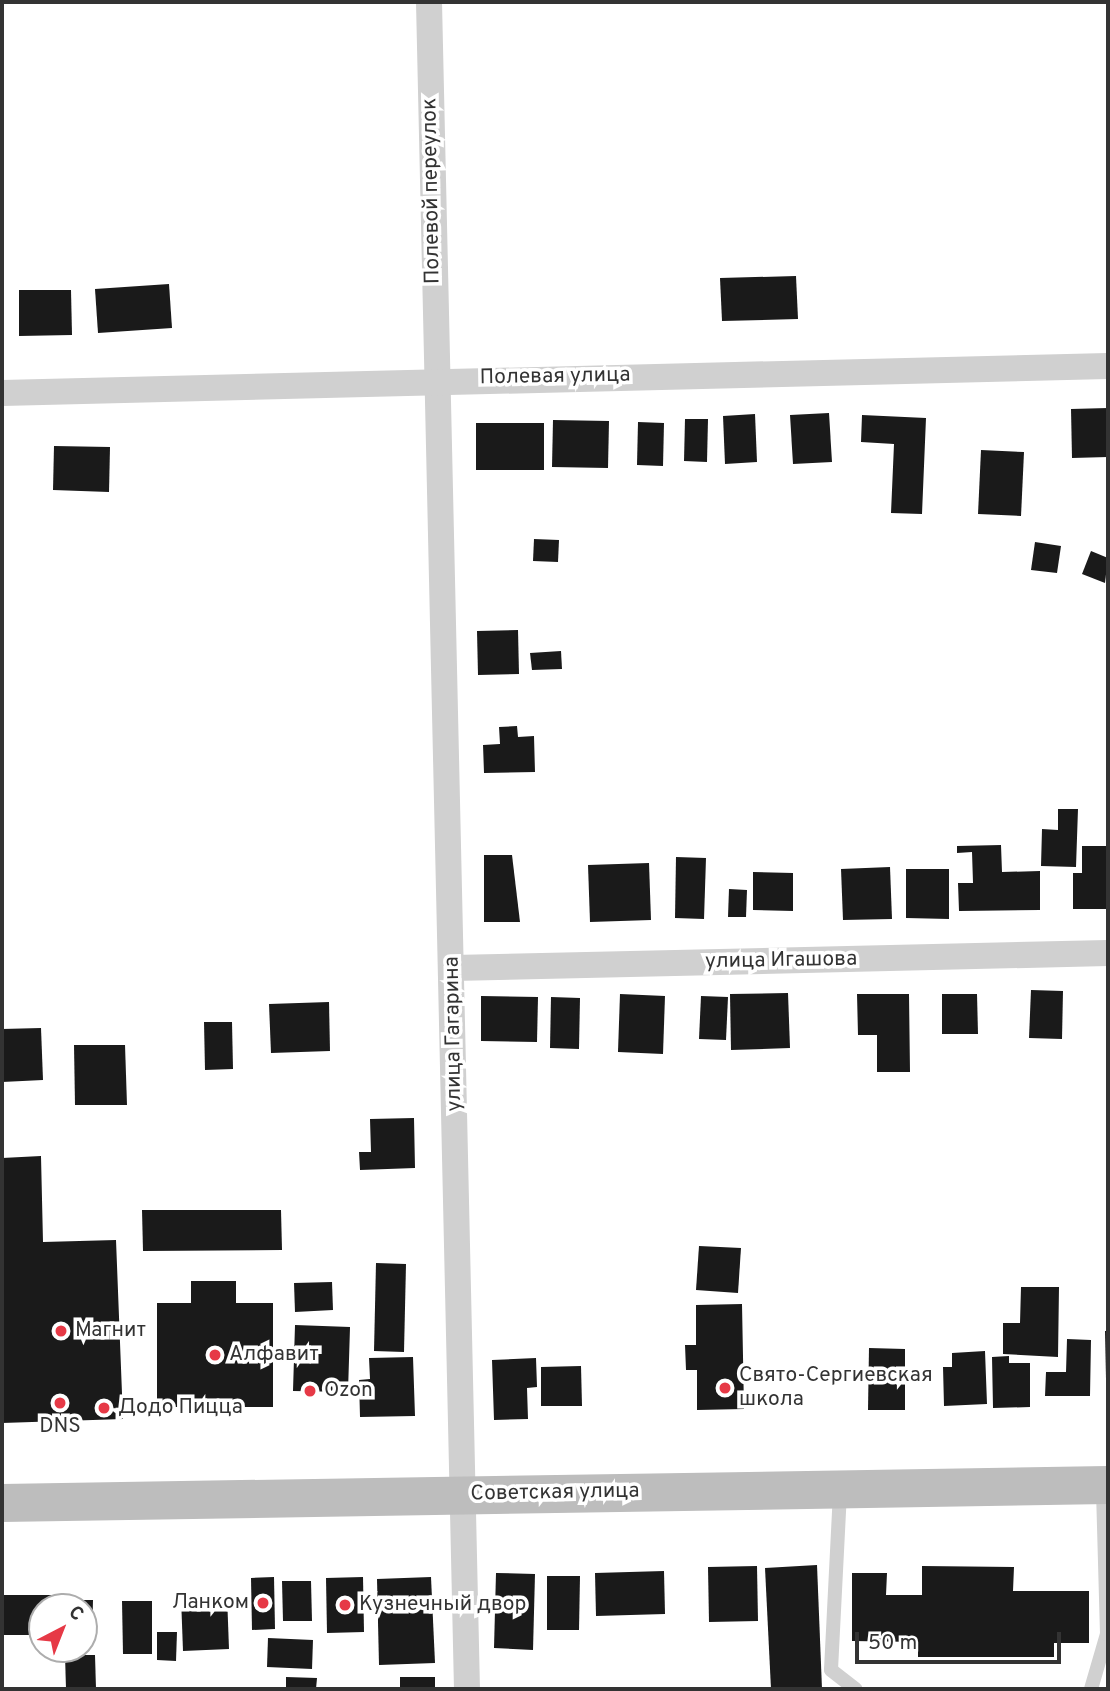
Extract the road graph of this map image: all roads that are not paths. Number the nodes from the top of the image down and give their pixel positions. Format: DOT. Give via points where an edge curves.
graph roads {
  1 [pos="429,2"];
  2 [pos="1108,366"];
  3 [pos="436,380"];
  4 [pos="2,393"];
  5 [pos="1108,953"];
  6 [pos="453,968"];
  7 [pos="1106,1485"];
  8 [pos="840,1489"];
  9 [pos="460,1494"];
  10 [pos="2,1503"];
  11 [pos="467,1689"];
  12 [pos="855,1689"];
  13 [pos="1091,1689"];
  1 -- 3 [label="street, Полевой переулок"];
  2 -- 3 [label="street, Полевая улица"];
  3 -- 4 [label="street, Полевая улица"];
  3 -- 6 [label="street, улица Гагарина"];
  5 -- 6 [label="street, улица Игашова"];
  6 -- 9 [label="street, улица Гагарина"];
  7 -- 8 [label="main road, Советская улица"];
  7 -- 13 [label="lane" via="1107,1634"];
  8 -- 9 [label="main road, Советская улица"];
  8 -- 12 [label="lane" via="831,1671"];
  9 -- 10 [label="main road, Советская улица"];
  9 -- 11 [label="street, улица Гагарина"];
}
